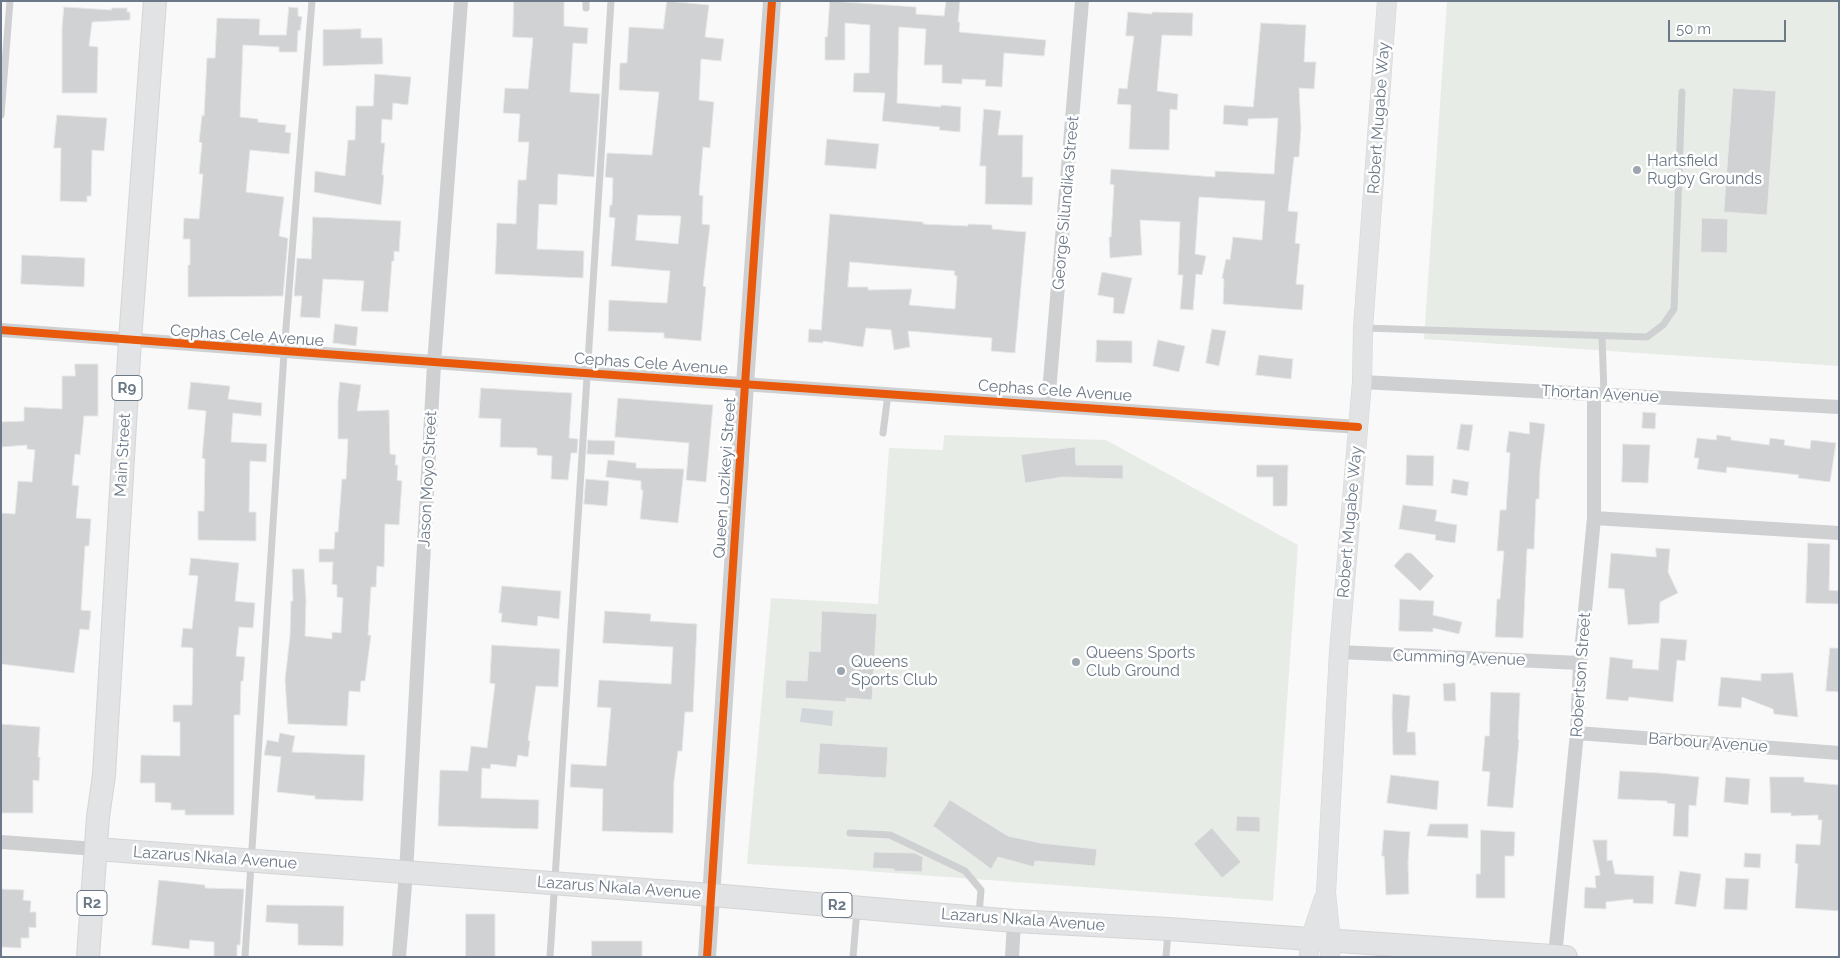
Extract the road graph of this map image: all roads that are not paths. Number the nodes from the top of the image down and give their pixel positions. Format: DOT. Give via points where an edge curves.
graph roads {
  1 [pos="10,1"];
  2 [pos="155,1"];
  3 [pos="312,1"];
  4 [pos="461,1"];
  5 [pos="612,1"];
  6 [pos="772,1"];
  7 [pos="1082,1"];
  8 [pos="1387,1"];
  9 [pos="1682,92"];
  10 [pos="1,115"];
  11 [pos="1363,328"];
  12 [pos="1,330"];
  13 [pos="1602,336"];
  14 [pos="130,340"];
  15 [pos="284,353"];
  16 [pos="434,364"];
  17 [pos="586,374"];
  18 [pos="1362,382"];
  19 [pos="744,384"];
  20 [pos="888,394"];
  21 [pos="1599,394"];
  22 [pos="1048,404"];
  23 [pos="1839,407"];
  24 [pos="1358,427"];
  25 [pos="883,433"];
  26 [pos="1594,518"];
  27 [pos="1839,532"];
  28 [pos="1339,652"];
  29 [pos="1580,663"];
  30 [pos="1577,733"];
  31 [pos="1839,753"];
  32 [pos="850,833"];
  33 [pos="1,842"];
  34 [pos="102,850"];
  35 [pos="252,861"];
  36 [pos="406,873"];
  37 [pos="555,884"];
  38 [pos="712,895"];
  39 [pos="857,907"];
  40 [pos="978,918"];
  41 [pos="1014,921"];
  42 [pos="1168,929"];
  43 [pos="1320,949"];
  44 [pos="1561,956"];
  45 [pos="88,957"];
  46 [pos="102,957"];
  47 [pos="245,957"];
  48 [pos="399,957"];
  49 [pos="550,957"];
  50 [pos="707,957"];
  51 [pos="853,957"];
  52 [pos="1012,957"];
  53 [pos="1166,957"];
  1 -- 10 [label="lane"];
  2 -- 14 [label="highway, Main Street / R9"];
  3 -- 15 [label="lane"];
  4 -- 16 [label="street, Jason Moyo Street"];
  5 -- 17 [label="lane"];
  6 -- 19 [label="street, Queen Lozikeyi Street"];
  7 -- 22 [label="street, George Silundika Street"];
  8 -- 11 [label="main road, Robert Mugabe Way"];
  9 -- 13 [label="lane" via="1674,309 1663,325 1647,337"];
  11 -- 13 [label="lane"];
  11 -- 18 [label="main road, Robert Mugabe Way"];
  12 -- 14 [label="street, Cephas Cele Avenue"];
  13 -- 21 [label="lane"];
  14 -- 15 [label="street, Cephas Cele Avenue"];
  14 -- 34 [label="highway, Main Street / R9" via="100,802"];
  15 -- 16 [label="street, Cephas Cele Avenue"];
  15 -- 35 [label="lane"];
  16 -- 17 [label="street, Cephas Cele Avenue"];
  16 -- 36 [label="street, Jason Moyo Street"];
  17 -- 19 [label="street, Cephas Cele Avenue"];
  17 -- 37 [label="lane"];
  18 -- 21 [label="street, Thortan Avenue"];
  18 -- 24 [label="main road, Robert Mugabe Way"];
  19 -- 20 [label="street, Cephas Cele Avenue"];
  19 -- 38 [label="street, Queen Lozikeyi Street"];
  20 -- 22 [label="street, Cephas Cele Avenue"];
  20 -- 25 [label="lane"];
  21 -- 23 [label="street, Thortan Avenue"];
  21 -- 26 [label="street, Robertson Street"];
  22 -- 24 [label="street, Cephas Cele Avenue"];
  24 -- 28 [label="main road, Robert Mugabe Way"];
  26 -- 27 [label="street"];
  26 -- 29 [label="street, Robertson Street"];
  28 -- 29 [label="street, Cumming Avenue"];
  28 -- 43 [label="main road, Robert Mugabe Way"];
  29 -- 30 [label="street, Robertson Street"];
  30 -- 31 [label="street, Barbour Avenue"];
  30 -- 44 [label="street, Robertson Street"];
  32 -- 40 [label="lane" via="890,834 965,871 981,890"];
  33 -- 34 [label="street, Lazarus Nkala Avenue"];
  34 -- 35 [label="highway, Lazarus Nkala Avenue / R2"];
  34 -- 45 [label="highway, R2"];
  34 -- 46 [label="highway, R2"];
  35 -- 36 [label="highway, Lazarus Nkala Avenue / R2"];
  35 -- 47 [label="lane"];
  36 -- 37 [label="highway, Lazarus Nkala Avenue / R2"];
  36 -- 48 [label="street, Jason Moyo Street"];
  37 -- 38 [label="highway, Lazarus Nkala Avenue / R2"];
  37 -- 49 [label="lane"];
  38 -- 39 [label="highway, Lazarus Nkala Avenue / R2"];
  38 -- 50 [label="street, Queen Lozikeyi Street"];
  39 -- 40 [label="highway, Lazarus Nkala Avenue / R2"];
  39 -- 51 [label="lane"];
  40 -- 41 [label="highway, Lazarus Nkala Avenue / R2"];
  41 -- 42 [label="highway, Lazarus Nkala Avenue / R2"];
  41 -- 52 [label="street"];
  42 -- 43 [label="highway, Lazarus Nkala Avenue / R2"];
  42 -- 53 [label="lane"];
  43 -- 44 [label="highway, Lazarus Nkala Avenue / R2"];
}
